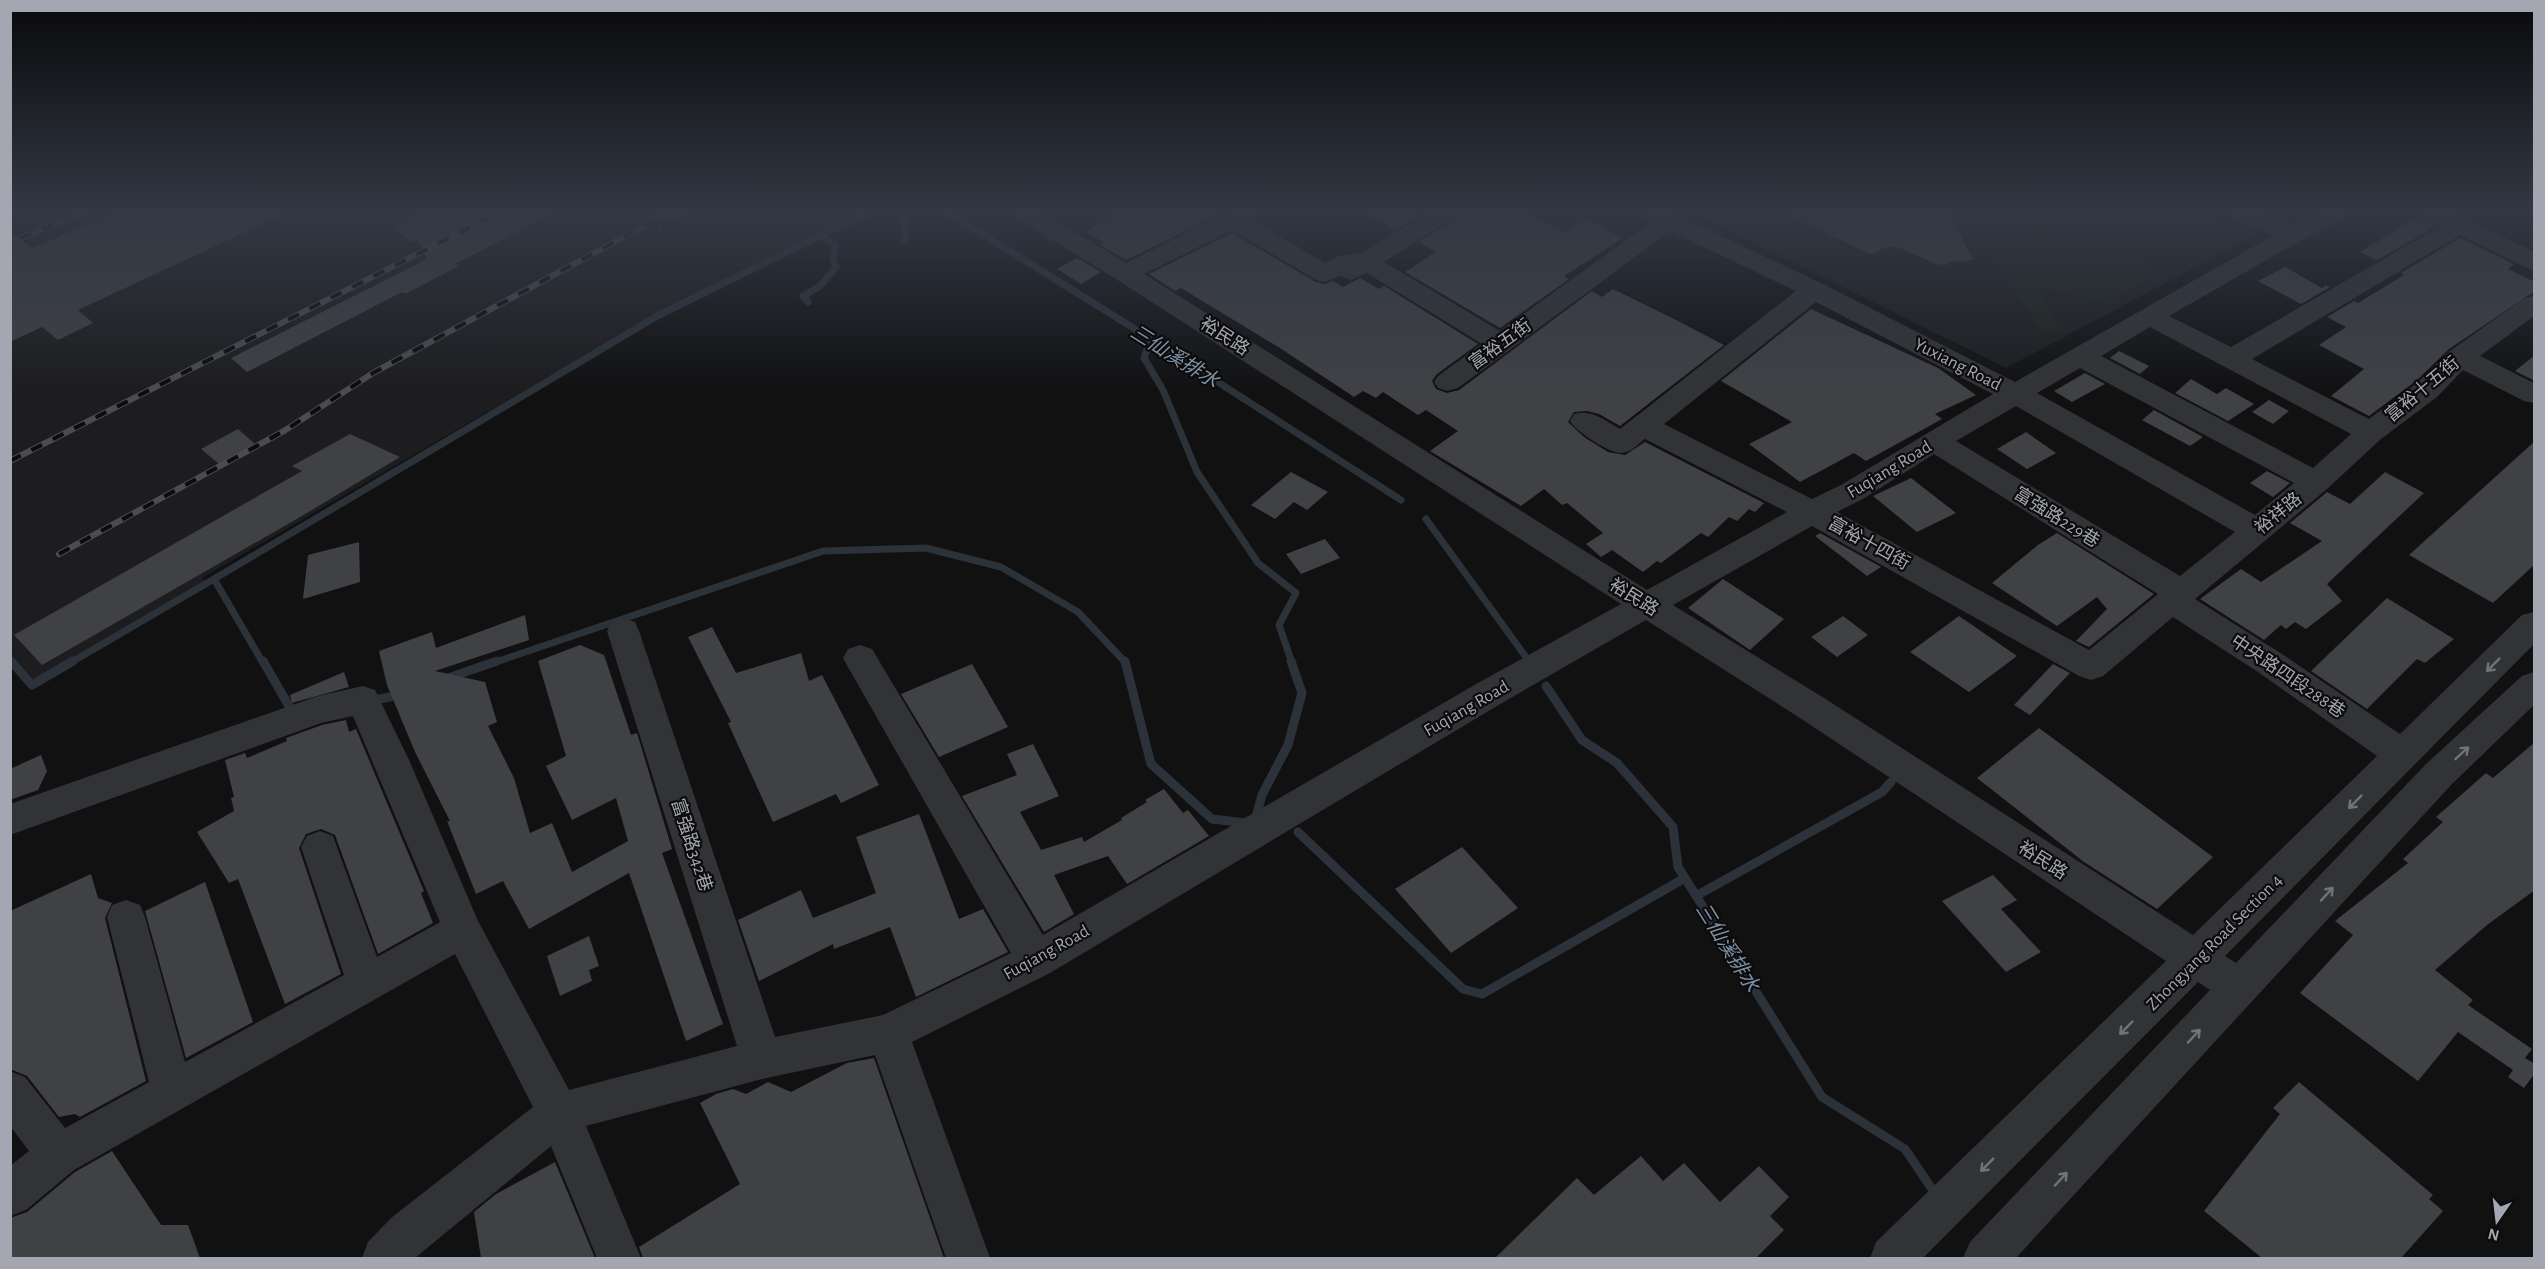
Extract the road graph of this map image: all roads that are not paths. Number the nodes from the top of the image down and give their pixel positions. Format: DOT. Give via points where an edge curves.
graph roads {
  1 [pos="1349,272"];
  2 [pos="1384,272"];
  3 [pos="1590,272"];
  4 [pos="1776,272"];
  5 [pos="2226,272"];
  6 [pos="2379,272"];
  7 [pos="1125,273"];
  8 [pos="1814,290"];
  9 [pos="1319,294"];
  10 [pos="2535,303"];
  11 [pos="2149,316"];
  12 [pos="1501,343"];
  13 [pos="2081,357"];
  14 [pos="2460,357"];
  15 [pos="2233,358"];
  16 [pos="1448,382"];
  17 [pos="2016,394"];
  18 [pos="2535,394"];
  19 [pos="1584,421"];
  20 [pos="1644,426"];
  21 [pos="2371,432"];
  22 [pos="1934,441"];
  23 [pos="2316,482"];
  24 [pos="1812,512"];
  25 [pos="2257,530"];
  26 [pos="2176,596"];
  27 [pos="1646,604"];
  28 [pos="2535,624"];
  29 [pos="623,631"];
  30 [pos="860,658"];
  31 [pos="2091,667"];
  32 [pos="2535,685"];
  33 [pos="2403,755"];
  34 [pos="10,820"];
  35 [pos="320,847"];
  36 [pos="126,917"];
  37 [pos="462,930"];
  38 [pos="1036,960"];
  39 [pos="2195,960"];
  40 [pos="366,982"];
  41 [pos="2240,987"];
  42 [pos="888,1033"];
  43 [pos="762,1059"];
  44 [pos="10,1091"];
  45 [pos="172,1091"];
  46 [pos="559,1113"];
  47 [pos="59,1155"];
  48 [pos="10,1194"];
  49 [pos="1989,1255"];
  50 [pos="384,1258"];
  51 [pos="619,1258"];
  52 [pos="968,1258"];
  53 [pos="1892,1258"];
  1 -- 9 [label="street"];
  2 -- 12 [label="street"];
  3 -- 12 [label="street, 富裕五街"];
  4 -- 8 [label="street, Yuxiang Road"];
  5 -- 11 [label="street, Fuqiang Road"];
  6 -- 15 [label="street"];
  7 -- 27 [label="street, 裕民路"];
  8 -- 17 [label="street, Yuxiang Road"];
  8 -- 20 [label="street"];
  10 -- 14 [label="street, 富裕十五街"];
  11 -- 13 [label="street, Fuqiang Road"];
  11 -- 15 [label="street"];
  12 -- 16 [label="street, 富裕五街"];
  13 -- 17 [label="street, Fuqiang Road"];
  13 -- 23 [label="street, 裕祥路"];
  14 -- 18 [label="street"];
  14 -- 21 [label="street, 富裕十五街" via="2427,390"];
  15 -- 21 [label="street"];
  17 -- 22 [label="street, Fuqiang Road"];
  17 -- 25 [label="street, Yuxiang Road"];
  19 -- 20 [label="street" via="1621,443"];
  20 -- 24 [label="street, 富裕十四街"];
  21 -- 23 [label="street, 富裕十五街"];
  22 -- 24 [label="street, Fuqiang Road"];
  22 -- 26 [label="street, 富強路229巷"];
  23 -- 25 [label="street, 裕祥路"];
  24 -- 27 [label="street, Fuqiang Road"];
  24 -- 31 [label="street, 富裕十四街"];
  25 -- 26 [label="street, 裕祥路"];
  26 -- 31 [label="street, 裕祥路"];
  26 -- 33 [label="street, 中央路四段288巷"];
  27 -- 38 [label="street, Fuqiang Road"];
  27 -- 39 [label="street, 裕民路" via="1812,708"];
  28 -- 33 [label="street, Zhongyang Road Section 4, one-way"];
  29 -- 43 [label="street, 富強路342巷"];
  30 -- 38 [label="street"];
  41 -- 32 [label="street, one-way" via="2439,774"];
  33 -- 39 [label="street, Zhongyang Road Section 4, one-way"];
  34 -- 37 [label="street" via="318,710 363,700"];
  35 -- 40 [label="street"];
  36 -- 45 [label="street"];
  37 -- 40 [label="street"];
  37 -- 46 [label="street"];
  38 -- 42 [label="street, Fuqiang Road"];
  39 -- 41 [label="street, 裕民路"];
  39 -- 53 [label="street, Zhongyang Road Section 4, one-way"];
  40 -- 45 [label="street"];
  49 -- 41 [label="street, one-way"];
  42 -- 43 [label="street, Fuqiang Road"];
  42 -- 52 [label="street"];
  43 -- 46 [label="street, Fuqiang Road"];
  44 -- 47 [label="street"];
  45 -- 47 [label="street"];
  46 -- 50 [label="street" via="407,1234"];
  46 -- 51 [label="street"];
  47 -- 48 [label="street"];
}
